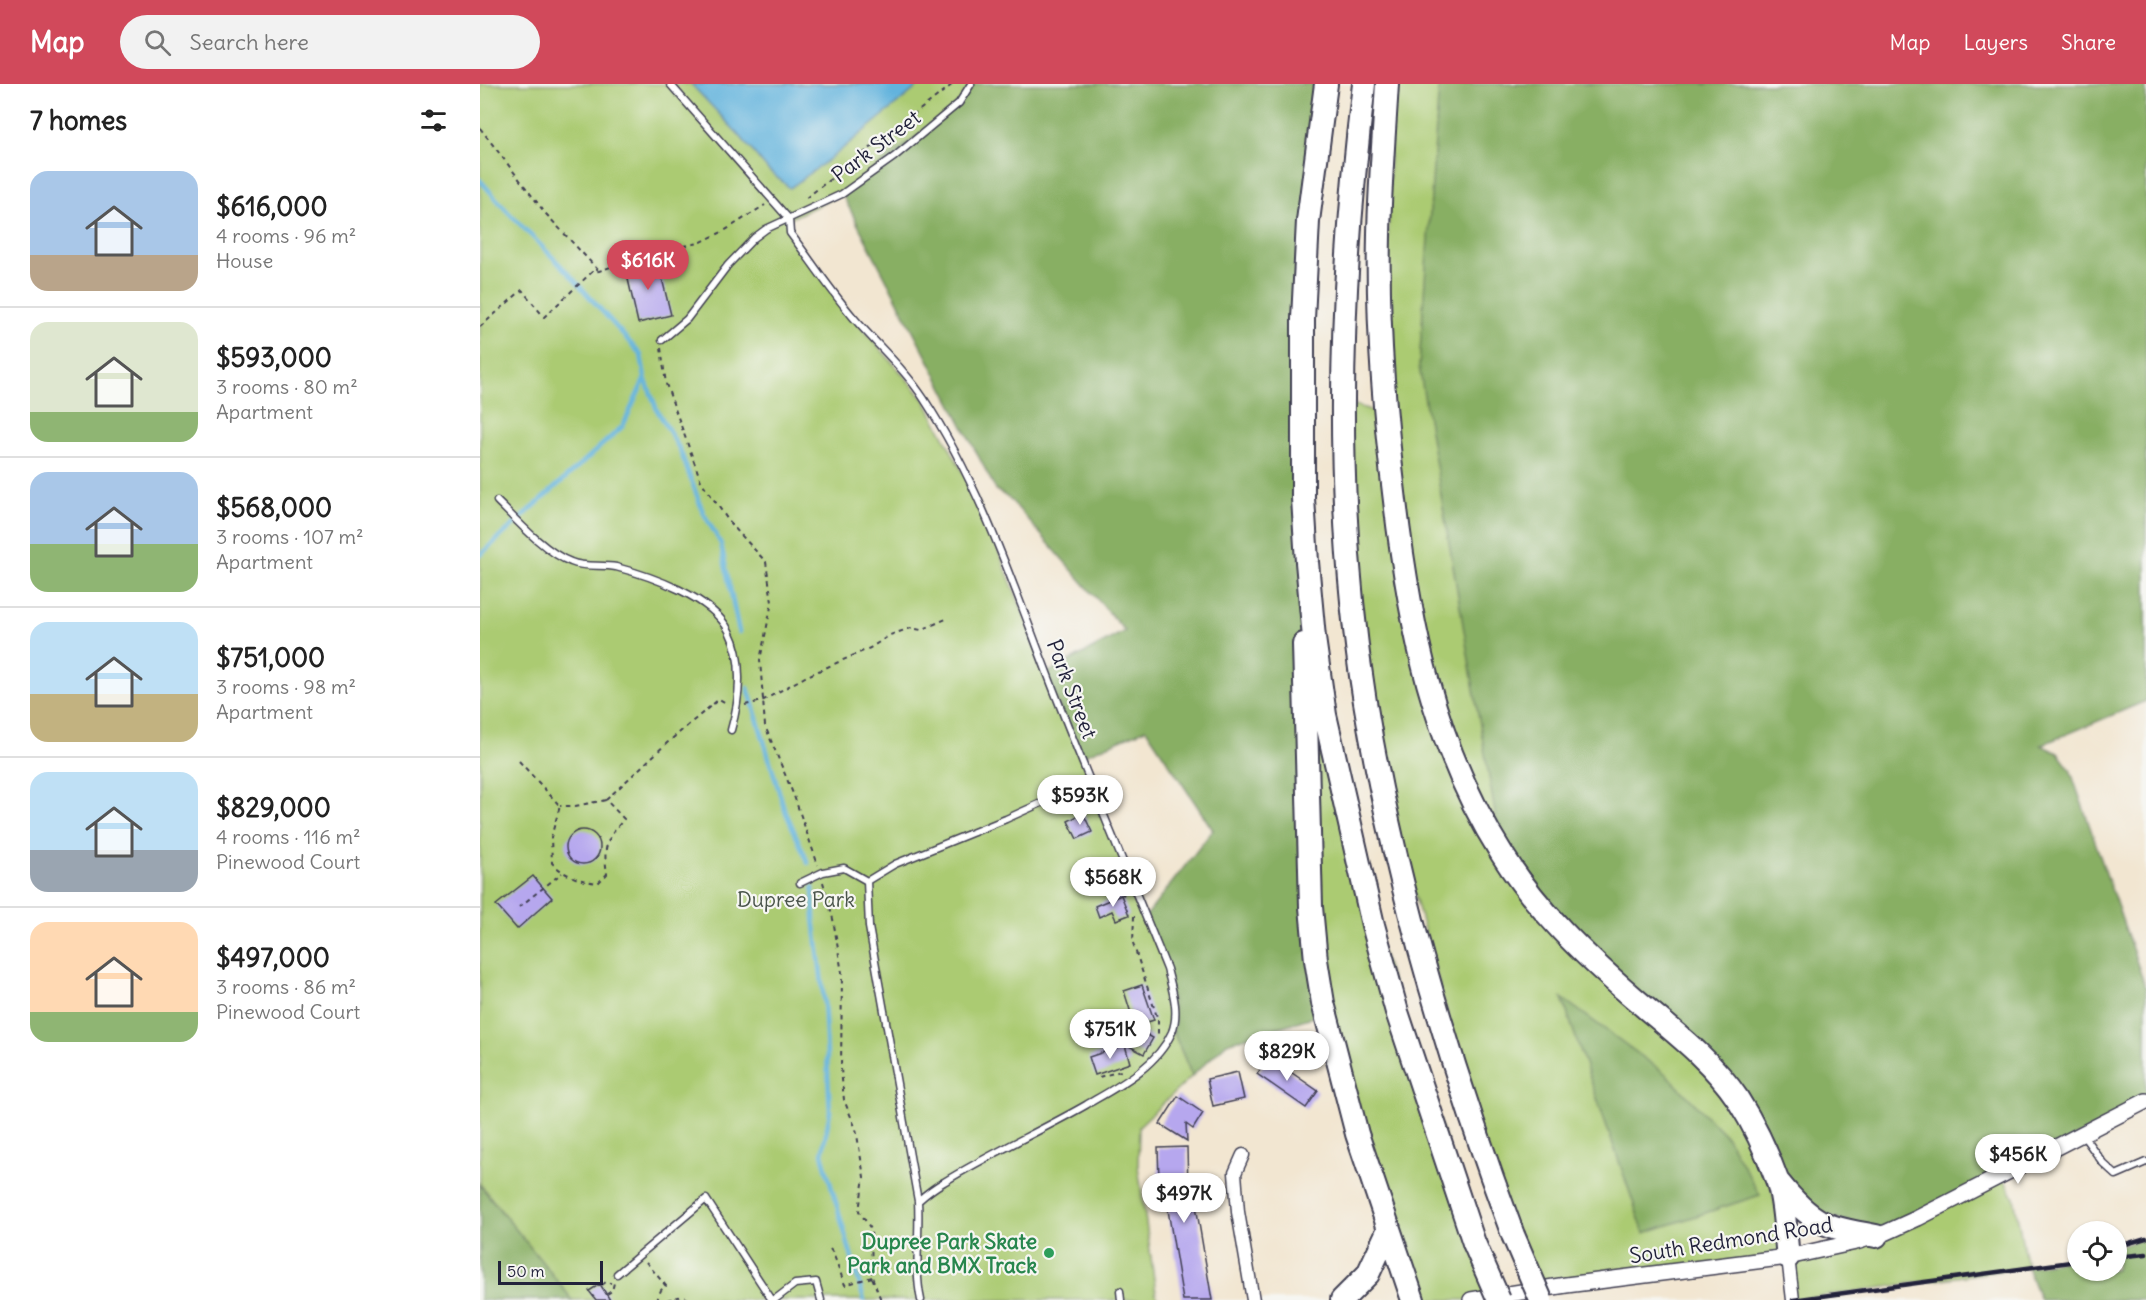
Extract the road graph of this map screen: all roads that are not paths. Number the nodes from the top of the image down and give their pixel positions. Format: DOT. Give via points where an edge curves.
graph roads {
  1 [pos="670,84"];
  2 [pos="971,84"];
  3 [pos="1326,84"];
  4 [pos="1364,84"];
  5 [pos="1387,84"];
  6 [pos="789,219"];
  7 [pos="662,340"];
  8 [pos="497,501"];
  9 [pos="1307,561"];
  10 [pos="731,730"];
  11 [pos="1090,781"];
  12 [pos="867,881"];
  13 [pos="800,883"];
  14 [pos="2146,1101"];
  15 [pos="2082,1133"];
  16 [pos="1243,1155"];
  17 [pos="2146,1162"];
  18 [pos="1779,1183"];
  19 [pos="918,1201"];
  20 [pos="1388,1231"];
  21 [pos="1876,1236"];
  22 [pos="1788,1257"];
  23 [pos="617,1274"];
  24 [pos="1120,1291"];
  25 [pos="773,1300"];
  26 [pos="821,1300"];
  27 [pos="921,1300"];
  28 [pos="1121,1300"];
  29 [pos="1253,1300"];
  30 [pos="1342,1300"];
  31 [pos="1413,1300"];
  32 [pos="1471,1300"];
  33 [pos="1498,1300"];
  34 [pos="1541,1300"];
  35 [pos="1794,1300"];
  1 -- 6 [label="lane, Park Street"];
  2 -- 6 [label="lane, Park Street" via="959,103 894,157 842,194"];
  3 -- 9 [label="highway" via="1308,221 1303,319"];
  4 -- 34 [label="highway, bridge" via="1348,245 1343,401 1349,554 1365,700 1409,912 1433,1003 1513,1235"];
  5 -- 18 [label="highway" via="1378,236 1387,439 1399,542 1417,644 1447,746 1477,811 1532,897 1591,961 1700,1054 1736,1097"];
  6 -- 7 [label="lane, Park Street" via="754,238 687,319"];
  6 -- 11 [label="lane, Park Street" via="790,234 852,316 907,376 947,440 979,503"];
  8 -- 10 [label="lane" via="544,546 571,563 614,567 668,582 712,610 729,630 738,655 739,707"];
  9 -- 20 [label="highway" via="1303,662 1316,960 1342,1081"];
  9 -- 33 [label="highway, bridge" via="1325,715 1374,925 1397,1012 1474,1243"];
  11 -- 12 [label="lane" via="895,864"];
  11 -- 19 [label="lane, Park Street" via="1167,969 1176,1008 1165,1045 1133,1077 944,1182"];
  12 -- 13 [label="lane" via="844,868 820,873"];
  12 -- 19 [label="lane" via="869,927"];
  14 -- 15 [label="street, South Redmond Road"];
  15 -- 17 [label="lane" via="2116,1175"];
  15 -- 21 [label="street, South Redmond Road"];
  16 -- 29 [label="street" via="1235,1173"];
  18 -- 21 [label="highway" via="1799,1207 1819,1222"];
  18 -- 22 [label="highway"];
  19 -- 27 [label="lane" via="917,1282"];
  20 -- 30 [label="highway" via="1368,1274"];
  20 -- 31 [label="highway"];
  21 -- 22 [label="street, South Redmond Road"];
  22 -- 32 [label="street, South Redmond Road"];
  22 -- 35 [label="street"];
  23 -- 25 [label="lane" via="706,1199"];
  24 -- 28 [label="lane"];
  25 -- 26 [label="lane" via="795,1284 816,1282"];
}
